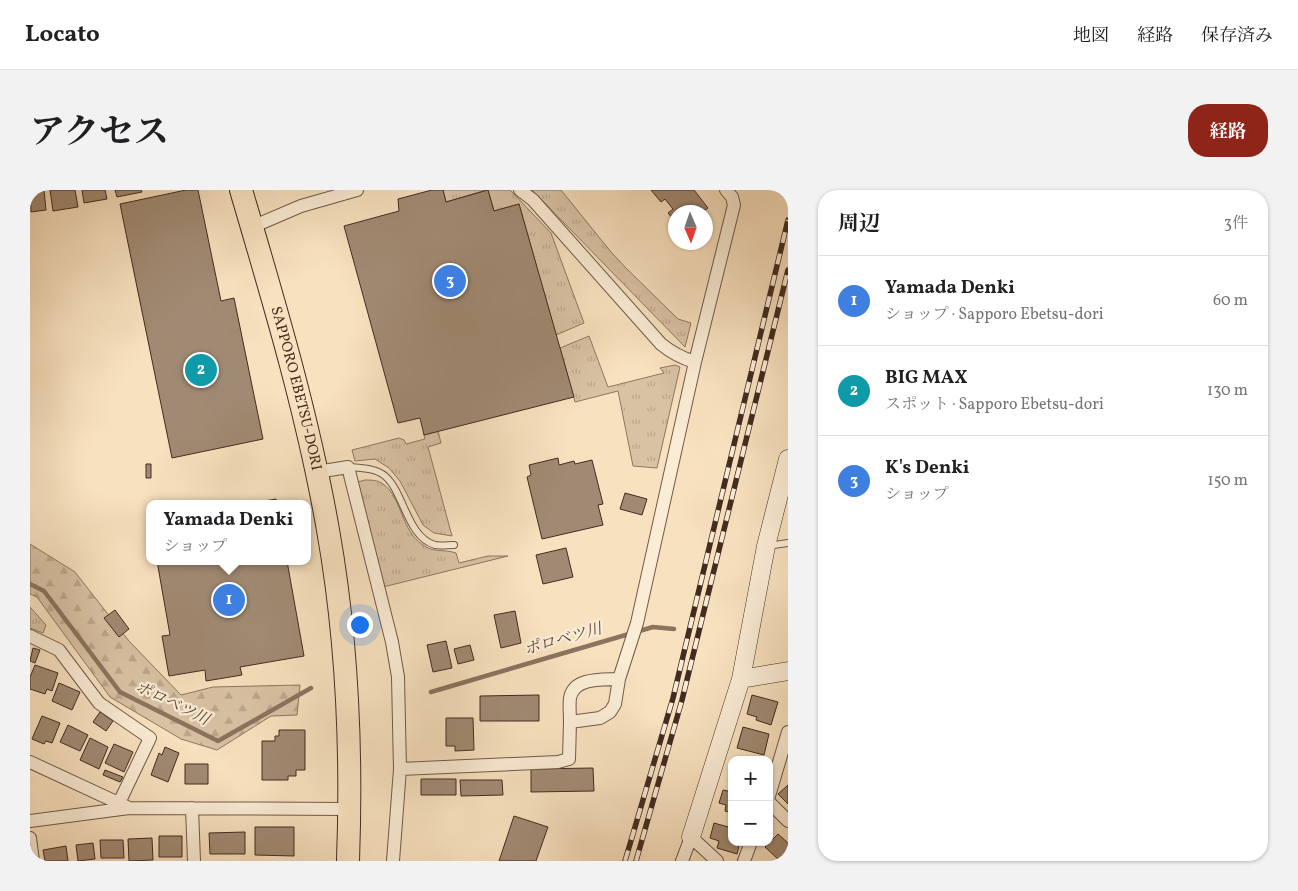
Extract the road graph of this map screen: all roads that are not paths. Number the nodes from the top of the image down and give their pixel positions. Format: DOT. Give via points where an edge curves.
graph roads {
  1 [pos="241,190"];
  2 [pos="357,190"];
  3 [pos="520,190"];
  4 [pos="726,190"];
  5 [pos="252,227"];
  6 [pos="695,362"];
  7 [pos="788,459"];
  8 [pos="348,467"];
  9 [pos="317,472"];
  10 [pos="788,543"];
  11 [pos="454,545"];
  12 [pos="766,546"];
  13 [pos="30,636"];
  14 [pos="788,671"];
  15 [pos="618,679"];
  16 [pos="740,679"];
  17 [pos="570,722"];
  18 [pos="788,732"];
  19 [pos="30,762"];
  20 [pos="400,769"];
  21 [pos="773,783"];
  22 [pos="124,805"];
  23 [pos="773,806"];
  24 [pos="192,808"];
  25 [pos="350,809"];
  26 [pos="30,821"];
  27 [pos="788,821"];
  28 [pos="691,837"];
  29 [pos="30,838"];
  30 [pos="750,846"];
  31 [pos="33,861"];
  32 [pos="194,861"];
  33 [pos="348,861"];
  34 [pos="392,861"];
  35 [pos="682,861"];
  36 [pos="717,861"];
  37 [pos="744,861"];
  1 -- 5 [label="highway, SAPPORO EBETSU-DORI"];
  2 -- 5 [label="street" via="301,206"];
  3 -- 6 [label="street" via="533,200 661,344 681,358"];
  4 -- 6 [label="street" via="734,206"];
  5 -- 9 [label="highway, SAPPORO EBETSU-DORI" via="303,409"];
  6 -- 15 [label="street" via="636,622"];
  7 -- 12 [label="street"];
  8 -- 9 [label="street"];
  8 -- 11 [label="lane" via="367,468 385,476 421,536 434,545"];
  8 -- 20 [label="street" via="392,642 398,677"];
  9 -- 25 [label="highway, SAPPORO EBETSU-DORI" via="344,649"];
  10 -- 12 [label="lane"];
  12 -- 16 [label="street"];
  13 -- 22 [label="street" via="59,650 99,702 150,738"];
  14 -- 16 [label="street"];
  15 -- 17 [label="street" via="615,704 610,712 600,718"];
  15 -- 17 [label="street" via="584,682 574,687 570,697"];
  16 -- 28 [label="street"];
  17 -- 20 [label="street" via="569,759"];
  18 -- 21 [label="street"];
  19 -- 22 [label="street"];
  20 -- 34 [label="street"];
  22 -- 24 [label="street"];
  22 -- 26 [label="street"];
  23 -- 27 [label="street"];
  24 -- 25 [label="street"];
  24 -- 32 [label="street"];
  25 -- 33 [label="highway, SAPPORO EBETSU-DORI"];
  28 -- 35 [label="street"];
  28 -- 36 [label="street"];
  29 -- 31 [label="street"];
  30 -- 37 [label="street"];
}
